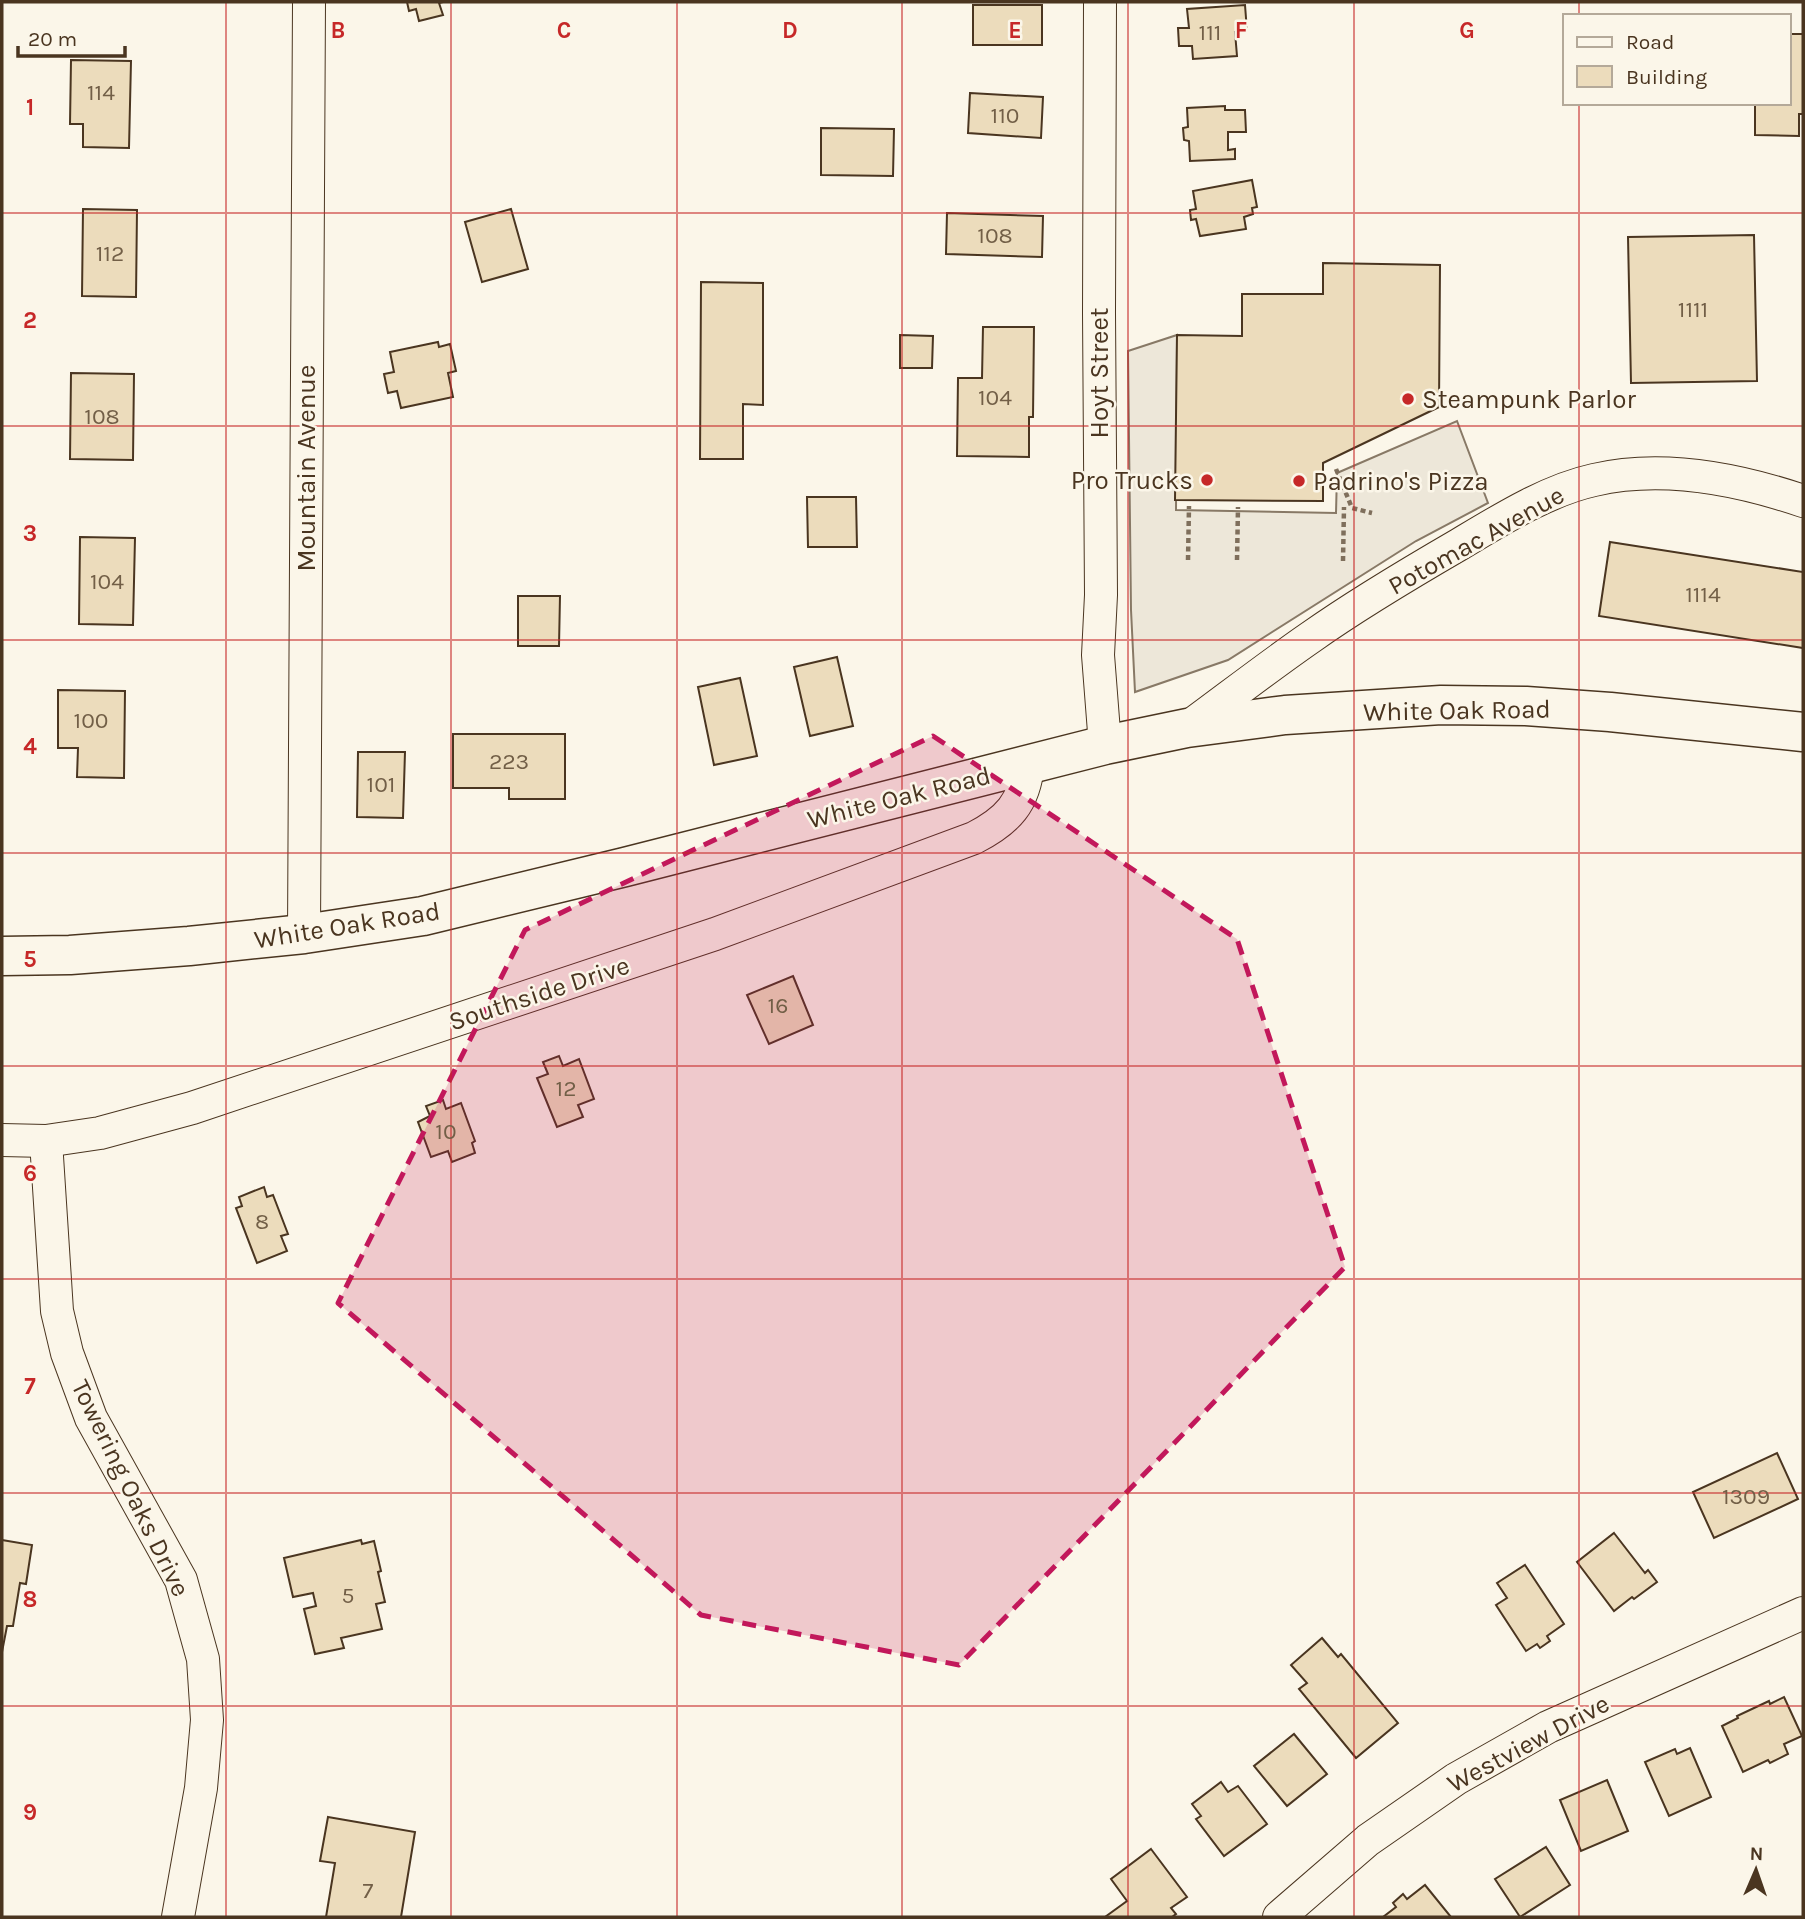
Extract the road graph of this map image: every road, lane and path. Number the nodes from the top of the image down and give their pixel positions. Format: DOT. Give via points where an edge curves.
graph roads {
  1 [pos="309,2"];
  2 [pos="1100,2"];
  3 [pos="1336,469"];
  4 [pos="1803,501"];
  5 [pos="1189,506"];
  6 [pos="1238,506"];
  7 [pos="1344,507"];
  8 [pos="1372,513"];
  9 [pos="1188,560"];
  10 [pos="1237,560"];
  11 [pos="1343,561"];
  12 [pos="1187,728"];
  13 [pos="1803,732"];
  14 [pos="1105,745"];
  15 [pos="1028,764"];
  16 [pos="304,934"];
  17 [pos="2,956"];
  18 [pos="2,1140"];
  19 [pos="46,1141"];
  20 [pos="1803,1613"];
  21 [pos="178,1917"];
  22 [pos="1279,1917"];
  1 -- 16 [label="street, Mountain Avenue"];
  2 -- 14 [label="street, Hoyt Street" via="1098,655"];
  3 -- 8 [label="path" via="1352,508"];
  4 -- 12 [label="street, Potomac Avenue" via="1739,483 1657,474 1593,480 1566,489 1492,526 1324,628"];
  5 -- 9 [label="path"];
  6 -- 10 [label="path"];
  7 -- 11 [label="path"];
  12 -- 13 [label="main road, White Oak Road" via="1285,715 1441,705 1610,712"];
  12 -- 14 [label="main road, White Oak Road"];
  14 -- 15 [label="main road, White Oak Road"];
  15 -- 16 [label="main road, White Oak Road" via="422,916"];
  15 -- 19 [label="street, Southside Drive" via="1011,812 996,827 974,838 715,934 192,1108 100,1133"];
  16 -- 17 [label="main road, White Oak Road" via="83,954"];
  18 -- 19 [label="street, Southside Drive"];
  19 -- 21 [label="street, Towering Oaks Drive" via="57,1311 67,1353 91,1418 181,1580 203,1659 207,1720 201,1788"];
  20 -- 22 [label="street, Westview Drive" via="1548,1727 1456,1779 1368,1840"];
}
